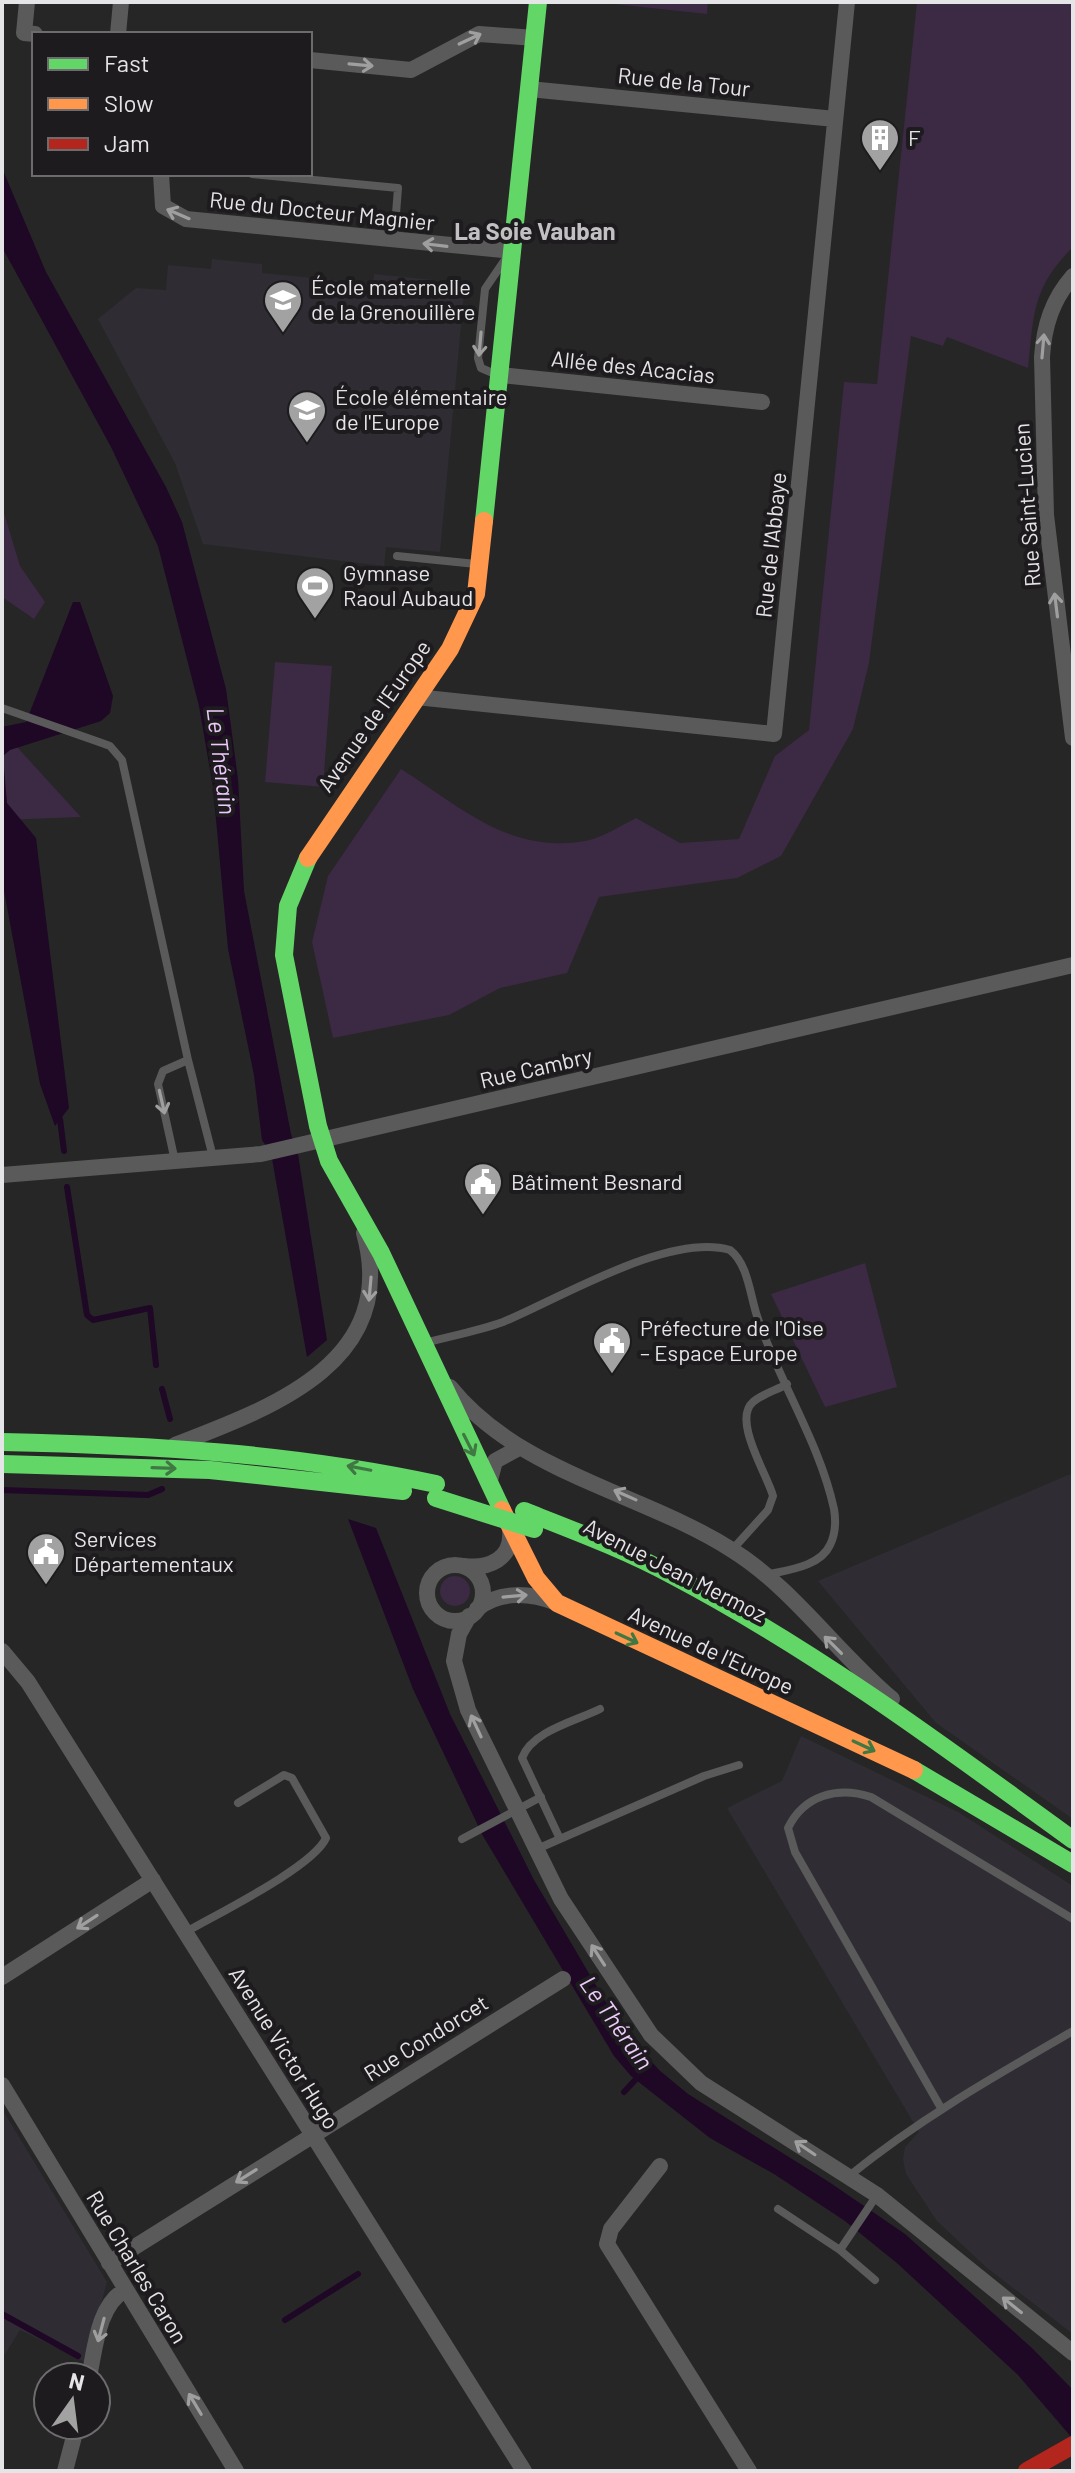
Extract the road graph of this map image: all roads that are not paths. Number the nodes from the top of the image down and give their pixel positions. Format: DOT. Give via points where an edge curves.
graph roads {
  1 [pos="27,2"];
  2 [pos="121,2"];
  3 [pos="538,2"];
  4 [pos="847,2"];
  5 [pos="118,32"];
  6 [pos="29,33"];
  7 [pos="535,38"];
  8 [pos="312,60"];
  9 [pos="529,89"];
  10 [pos="835,119"];
  11 [pos="161,176"];
  12 [pos="273,176"];
  13 [pos="393,240"];
  14 [pos="513,251"];
  15 [pos="1073,276"];
  16 [pos="500,375"];
  17 [pos="762,402"];
  18 [pos="397,556"];
  19 [pos="481,564"];
  20 [pos="416,697"];
  21 [pos="2,708"];
  22 [pos="1073,738"];
  23 [pos="1073,965"];
  24 [pos="188,1060"];
  25 [pos="322,1141"];
  26 [pos="213,1157"];
  27 [pos="175,1161"];
  28 [pos="2,1175"];
  29 [pos="358,1212"];
  30 [pos="424,1343"];
  31 [pos="439,1373"];
  32 [pos="787,1384"];
  33 [pos="2,1442"];
  34 [pos="174,1445"];
  35 [pos="519,1448"];
  36 [pos="2,1454"];
  37 [pos="2,1464"];
  38 [pos="489,1484"];
  39 [pos="436,1491"];
  40 [pos="510,1530"];
  41 [pos="732,1550"];
  42 [pos="462,1566"];
  43 [pos="766,1575"];
  44 [pos="557,1603"];
  45 [pos="473,1613"];
  46 [pos="2,1652"];
  47 [pos="600,1709"];
  48 [pos="739,1765"];
  49 [pos="976,1770"];
  50 [pos="541,1797"];
  51 [pos="238,1803"];
  52 [pos="511,1812"];
  53 [pos="462,1839"];
  54 [pos="560,1839"];
  55 [pos="1073,1840"];
  56 [pos="536,1850"];
  57 [pos="1073,1863"];
  58 [pos="153,1880"];
  59 [pos="1073,1919"];
  60 [pos="185,1932"];
  61 [pos="2,1977"];
  62 [pos="563,1979"];
  63 [pos="1073,2031"];
  64 [pos="2,2085"];
  65 [pos="941,2108"];
  66 [pos="312,2135"];
  67 [pos="660,2166"];
  68 [pos="849,2176"];
  69 [pos="874,2200"];
  70 [pos="778,2209"];
  71 [pos="840,2250"];
  72 [pos="109,2263"];
  73 [pos="875,2280"];
  74 [pos="125,2290"];
  75 [pos="1073,2353"];
  76 [pos="93,2361"];
  77 [pos="73,2441"];
  78 [pos="1071,2451"];
  79 [pos="65,2471"];
  80 [pos="236,2471"];
  81 [pos="524,2471"];
  82 [pos="749,2471"];
  83 [pos="1027,2471"];
  84 [pos="1048,2471"];
  1 -- 6 [label="street"];
  2 -- 5 [label="street"];
  3 -- 7 [label="main road, Avenue de l'Europe"];
  4 -- 10 [label="street, Rue de l'Abbaye"];
  8 -- 7 [label="street, one-way" via="411,70 479,34"];
  7 -- 9 [label="main road, Avenue de l'Europe"];
  9 -- 10 [label="street, Rue de la Tour"];
  9 -- 14 [label="main road, Avenue de l'Europe"];
  10 -- 20 [label="street, Rue de l'Abbaye" via="774,734"];
  13 -- 11 [label="street, Rue du Docteur Magnier, one-way" via="176,216 163,206"];
  12 -- 13 [label="lane" via="398,188"];
  14 -- 13 [label="street, Rue du Docteur Magnier, one-way"];
  14 -- 16 [label="main road, Avenue de l'Europe"];
  22 -- 15 [label="street, Rue Saint-Lucien, one-way" via="1046,515 1042,357 1053,305"];
  16 -- 17 [label="street, Allée des Acacias"];
  16 -- 19 [label="main road, Avenue de l'Europe"];
  18 -- 19 [label="lane"];
  19 -- 20 [label="main road, Avenue de l'Europe" via="465,621"];
  20 -- 25 [label="main road, Avenue de l'Europe" via="313,847 288,906 284,955"];
  21 -- 24 [label="lane" via="110,746 126,768"];
  23 -- 25 [label="street, Rue Cambry"];
  24 -- 26 [label="lane"];
  24 -- 27 [label="lane, one-way" via="163,1071 158,1084"];
  25 -- 26 [label="street, Rue Cambry" via="261,1154"];
  25 -- 29 [label="main road, Avenue de l'Europe"];
  26 -- 27 [label="street, Rue Cambry"];
  27 -- 28 [label="street, Rue Cambry"];
  29 -- 30 [label="main road, Avenue de l'Europe"];
  29 -- 34 [label="street, one-way" via="370,1261 370,1297 338,1358 295,1390"];
  30 -- 31 [label="main road, Avenue de l'Europe"];
  30 -- 32 [label="lane" via="494,1325 646,1259 722,1248 740,1262"];
  31 -- 35 [label="street, Avenue de l'Europe" via="482,1422"];
  31 -- 38 [label="main road, Avenue de l'Europe, one-way"];
  32 -- 41 [label="lane" via="755,1400 745,1415 773,1496 768,1510"];
  32 -- 43 [label="lane" via="831,1501 835,1530 823,1555"];
  33 -- 34 [label="main road, Avenue Jean Mermoz"];
  34 -- 36 [label="street, Avenue Jean Mermoz" via="94,1456"];
  39 -- 34 [label="main road, Avenue Jean Mermoz, one-way" via="314,1459"];
  35 -- 38 [label="street" via="495,1461"];
  41 -- 35 [label="street, Avenue de l'Europe, one-way" via="665,1513"];
  37 -- 39 [label="main road, Avenue Jean Mermoz, one-way" via="210,1470"];
  38 -- 40 [label="main road, Avenue de l'Europe"];
  39 -- 49 [label="main road, Avenue Jean Mermoz" via="524,1511 613,1546 727,1603"];
  39 -- 57 [label="main road, Avenue Jean Mermoz, bridge" via="643,1575 763,1641 992,1799"];
  40 -- 42 [label="street" via="507,1550 497,1561 484,1567"];
  40 -- 44 [label="main road, Avenue de l'Europe" via="536,1578"];
  41 -- 43 [label="street, Avenue de l'Europe"];
  42 -- 45 [label="street" via="481,1584 482,1598"];
  42 -- 45 [label="street" via="436,1572 427,1598 443,1618 456,1620"];
  49 -- 43 [label="street, Avenue de l'Europe, one-way" via="863,1674"];
  45 -- 44 [label="street, one-way" via="489,1601 518,1595"];
  44 -- 57 [label="main road, Avenue de l'Europe, one-way" via="930,1777"];
  52 -- 45 [label="street, one-way" via="457,1680 459,1634"];
  46 -- 58 [label="street, Avenue Victor Hugo" via="28,1682"];
  47 -- 50 [label="lane" via="525,1749 522,1758"];
  48 -- 54 [label="lane"];
  49 -- 55 [label="main road, Avenue Jean Mermoz"];
  50 -- 52 [label="lane"];
  50 -- 54 [label="lane"];
  51 -- 60 [label="lane" via="284,1775 292,1778 326,1838 323,1846"];
  52 -- 53 [label="lane"];
  52 -- 56 [label="street"];
  54 -- 56 [label="lane"];
  68 -- 56 [label="street, one-way" via="747,2114 670,2057 561,1899"];
  58 -- 60 [label="street, Avenue Victor Hugo"];
  58 -- 61 [label="street, one-way"];
  59 -- 65 [label="lane" via="871,1797 848,1789 816,1797 794,1816 788,1828 795,1852"];
  60 -- 66 [label="street, Avenue Victor Hugo"];
  62 -- 66 [label="street, Rue Condorcet"];
  63 -- 65 [label="lane"];
  64 -- 72 [label="street, Rue Charles Caron"];
  65 -- 68 [label="lane"];
  66 -- 72 [label="street, Rue Condorcet, one-way"];
  66 -- 81 [label="street, Avenue Victor Hugo"];
  67 -- 82 [label="street" via="611,2229 607,2244"];
  68 -- 69 [label="street"];
  69 -- 71 [label="lane"];
  75 -- 69 [label="street, one-way"];
  70 -- 71 [label="lane"];
  71 -- 73 [label="lane"];
  72 -- 74 [label="street, Rue Charles Caron"];
  74 -- 76 [label="street, one-way" via="105,2313"];
  80 -- 74 [label="street, Rue Charles Caron, one-way"];
  77 -- 79 [label="street"];
  78 -- 83 [label="main road"];
  78 -- 84 [label="main road"];
}
